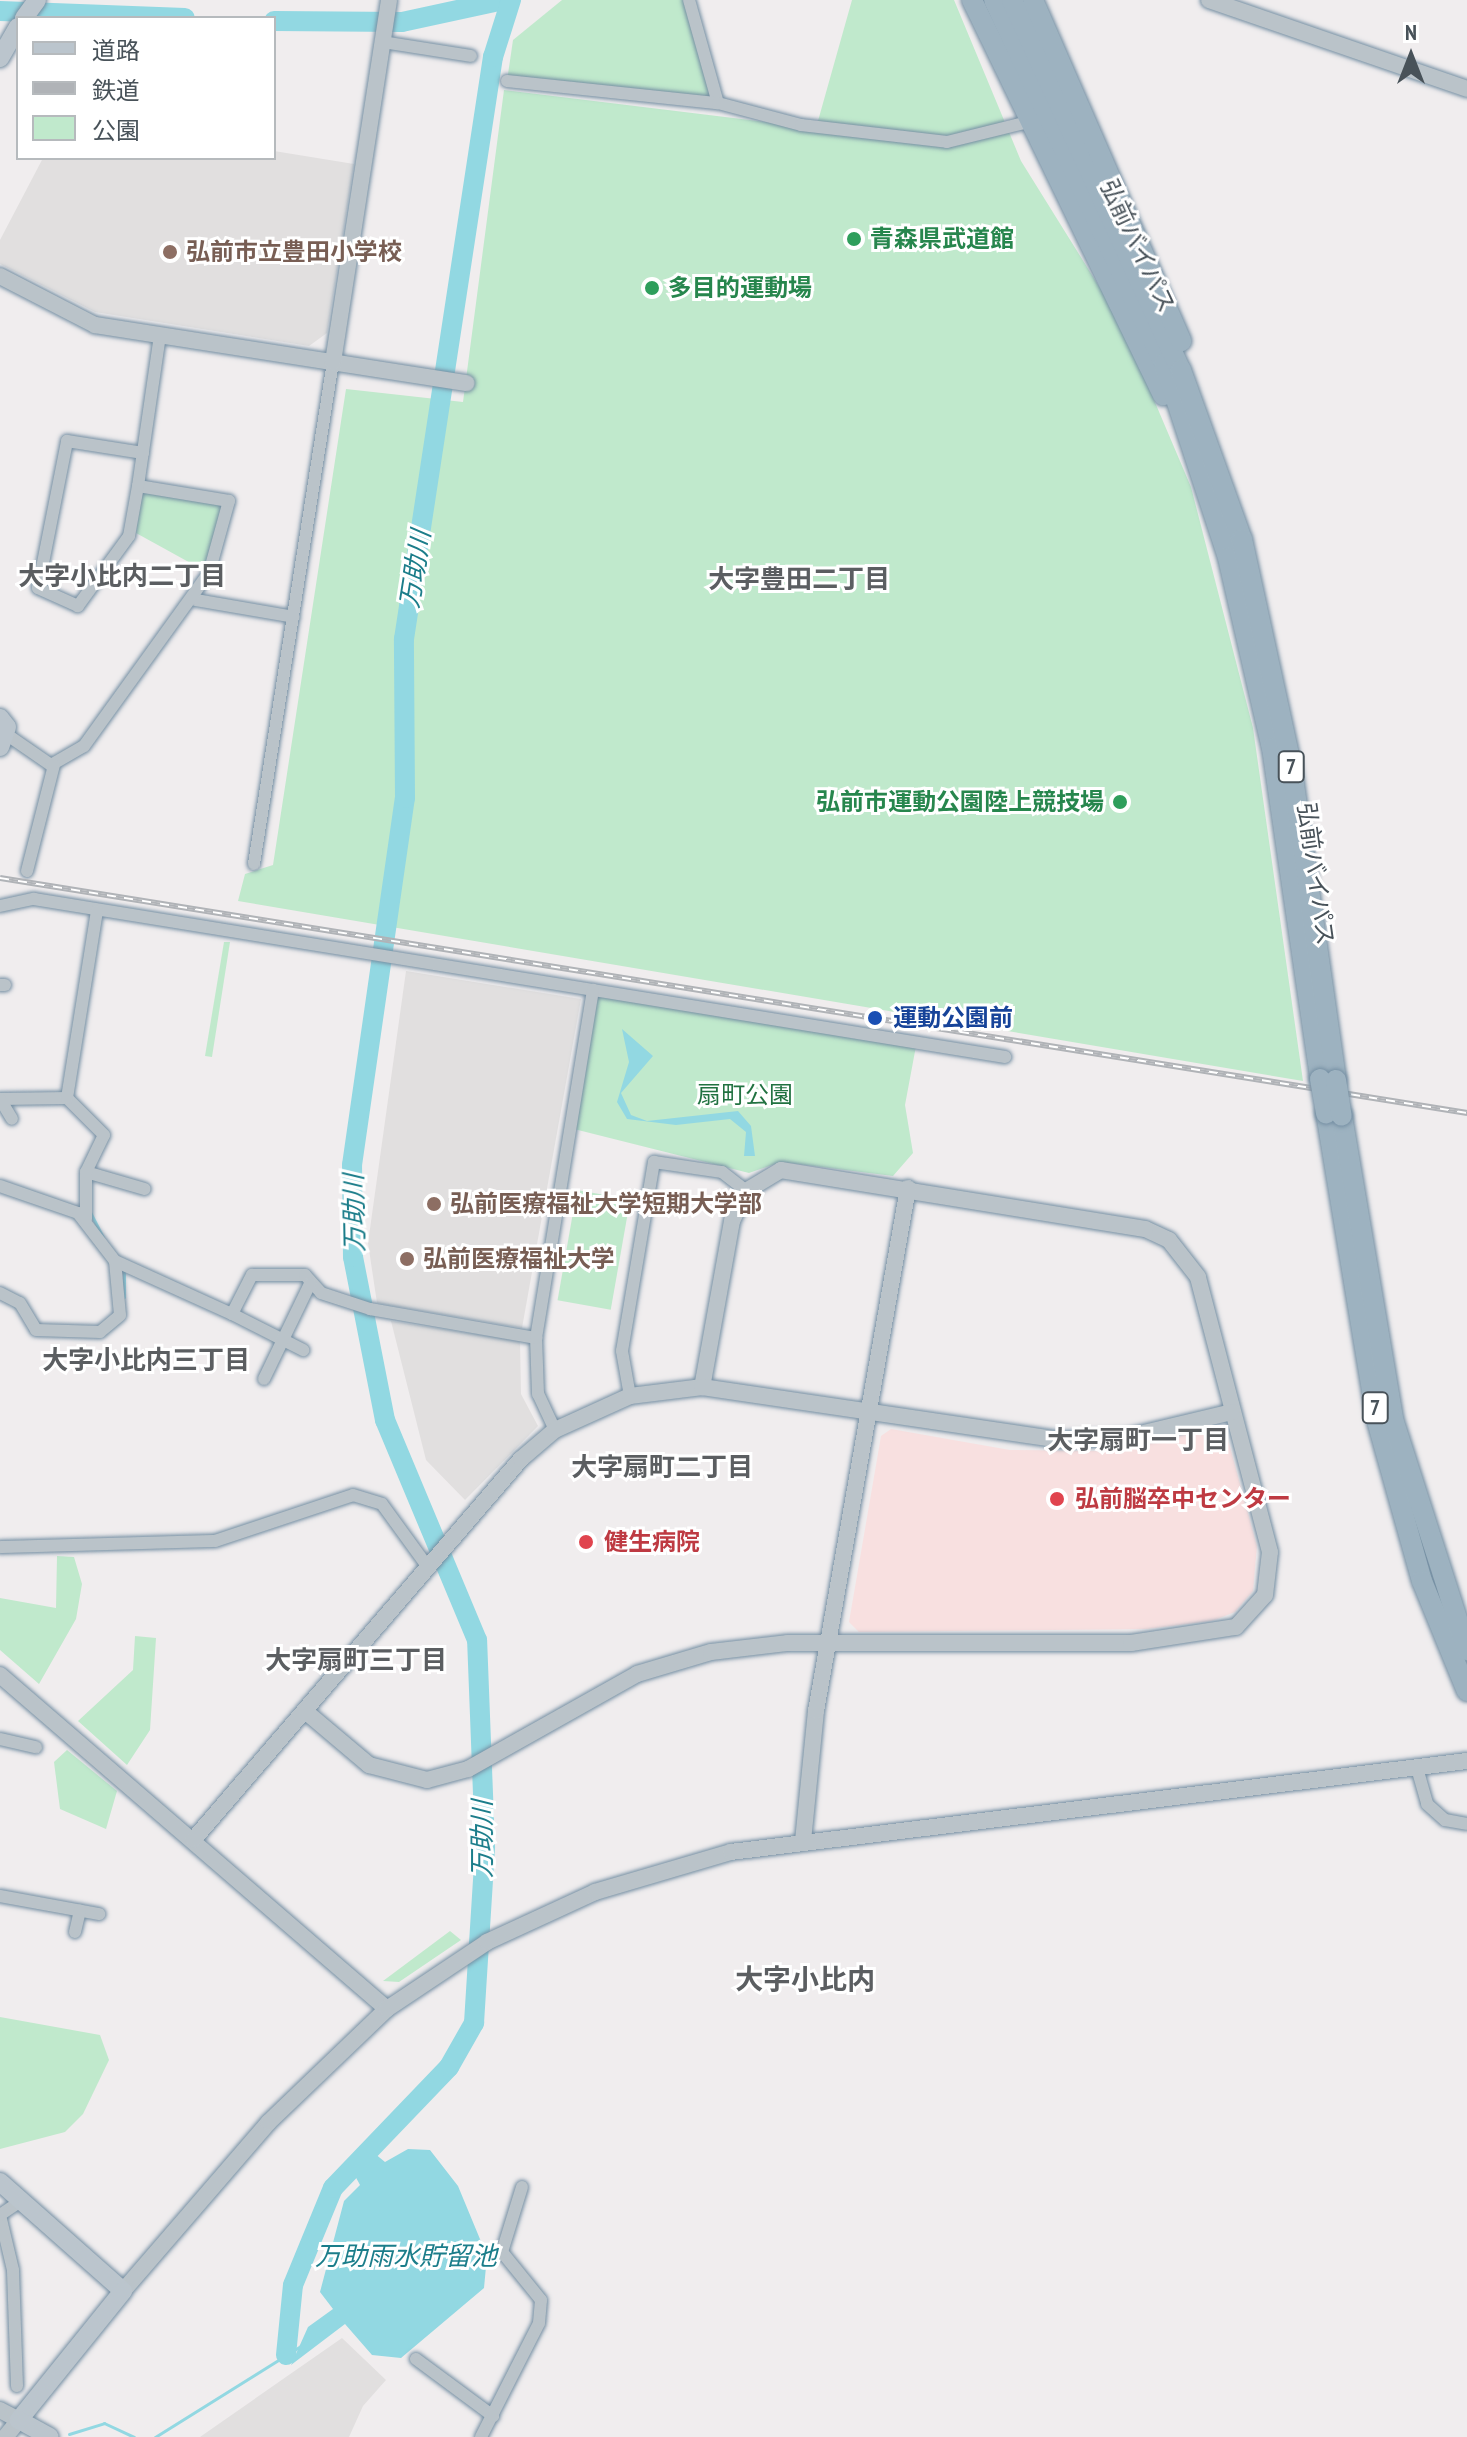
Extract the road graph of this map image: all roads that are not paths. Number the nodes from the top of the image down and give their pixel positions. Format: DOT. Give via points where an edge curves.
graph roads {
  1 [pos="37,0"];
  2 [pos="689,0"];
  3 [pos="972,0"];
  4 [pos="994,0"];
  5 [pos="1012,0"];
  6 [pos="1033,0"];
  7 [pos="1209,0"];
  8 [pos="388,4"];
  9 [pos="1243,6"];
  10 [pos="24,16"];
  11 [pos="14,28"];
  12 [pos="383,38"];
  13 [pos="471,56"];
  14 [pos="1029,56"];
  15 [pos="0,58"];
  16 [pos="507,81"];
  17 [pos="1465,84"];
  18 [pos="718,103"];
  19 [pos="1028,122"];
  20 [pos="0,276"];
  21 [pos="160,336"];
  22 [pos="333,362"];
  23 [pos="460,382"];
  24 [pos="143,453"];
  25 [pos="1206,461"];
  26 [pos="138,486"];
  27 [pos="196,600"];
  28 [pos="294,617"];
  29 [pos="2,733"];
  30 [pos="54,765"];
  31 [pos="254,864"];
  32 [pos="27,871"];
  33 [pos="0,906"];
  34 [pos="97,911"];
  35 [pos="593,990"];
  36 [pos="1005,1057"];
  37 [pos="67,1098"];
  38 [pos="0,1099"];
  39 [pos="1334,1114"];
  40 [pos="12,1119"];
  41 [pos="86,1172"];
  42 [pos="0,1186"];
  43 [pos="908,1188"];
  44 [pos="145,1189"];
  45 [pos="746,1191"];
  46 [pos="86,1219"];
  47 [pos="115,1261"];
  48 [pos="310,1284"];
  49 [pos="0,1293"];
  50 [pos="232,1314"];
  51 [pos="536,1338"];
  52 [pos="283,1340"];
  53 [pos="303,1350"];
  54 [pos="264,1379"];
  55 [pos="702,1387"];
  56 [pos="630,1396"];
  57 [pos="1232,1412"];
  58 [pos="869,1414"];
  59 [pos="555,1430"];
  60 [pos="0,1547"];
  61 [pos="431,1561"];
  62 [pos="829,1645"];
  63 [pos="1467,1650"];
  64 [pos="0,1675"];
  65 [pos="1467,1691"];
  66 [pos="305,1711"];
  67 [pos="0,1739"];
  68 [pos="36,1747"];
  69 [pos="1467,1761"];
  70 [pos="1417,1768"];
  71 [pos="1467,1824"];
  72 [pos="194,1839"];
  73 [pos="803,1841"];
  74 [pos="0,1896"];
  75 [pos="80,1911"];
  76 [pos="99,1914"];
  77 [pos="75,1932"];
  78 [pos="387,2009"];
  79 [pos="0,2182"];
  80 [pos="522,2187"];
  81 [pos="19,2202"];
  82 [pos="0,2215"];
  83 [pos="7,2271"];
  84 [pos="123,2291"];
  85 [pos="416,2359"];
  86 [pos="17,2386"];
  87 [pos="0,2410"];
  88 [pos="493,2416"];
  89 [pos="19,2420"];
  90 [pos="5,2437"];
  91 [pos="50,2437"];
  92 [pos="481,2437"];
  1 -- 10 [label="main road"];
  2 -- 18 [label="street"];
  3 -- 19 [label="highway, 7"];
  4 -- 14 [label="highway, 弘前バイパス / 7"];
  5 -- 14 [label="highway, 弘前バイパス / 7"];
  6 -- 25 [label="highway, 7" via="1173,316"];
  7 -- 9 [label="street"];
  8 -- 12 [label="street"];
  9 -- 17 [label="street"];
  11 -- 15 [label="main road"];
  12 -- 13 [label="street"];
  12 -- 22 [label="street"];
  14 -- 25 [label="highway, 弘前バイパス / 7"];
  16 -- 18 [label="street"];
  18 -- 19 [label="street" via="801,125 947,142"];
  19 -- 25 [label="highway, 7"];
  20 -- 21 [label="street" via="60,313"];
  21 -- 22 [label="street"];
  21 -- 24 [label="street"];
  22 -- 23 [label="street"];
  22 -- 28 [label="street"];
  24 -- 26 [label="street"];
  24 -- 26 [label="street" via="67,441 38,588 78,606 129,536"];
  25 -- 39 [label="highway, 弘前バイパス / 7, bridge" via="1242,539 1291,763"];
  26 -- 27 [label="street" via="229,501"];
  27 -- 28 [label="street"];
  27 -- 30 [label="street" via="84,746"];
  28 -- 31 [label="street"];
  29 -- 30 [label="street"];
  30 -- 32 [label="street"];
  33 -- 34 [label="street" via="18,898"];
  34 -- 35 [label="street"];
  34 -- 37 [label="street"];
  35 -- 36 [label="street"];
  35 -- 51 [label="street"];
  37 -- 38 [label="street"];
  37 -- 41 [label="street" via="104,1135"];
  38 -- 40 [label="street"];
  39 -- 63 [label="highway, 弘前バイパス / 7" via="1393,1419"];
  39 -- 65 [label="highway, 弘前バイパス / 7" via="1381,1436 1422,1581"];
  41 -- 44 [label="street"];
  41 -- 46 [label="street"];
  42 -- 46 [label="street"];
  43 -- 45 [label="street" via="796,1169"];
  43 -- 57 [label="street" via="1114,1223 1169,1240 1198,1277"];
  43 -- 58 [label="street"];
  45 -- 55 [label="street" via="732,1221"];
  45 -- 56 [label="street" via="722,1172 654,1162 622,1351"];
  46 -- 47 [label="street"];
  47 -- 49 [label="street" via="120,1315 100,1332 36,1330 20,1303"];
  47 -- 50 [label="street"];
  48 -- 50 [label="street" via="305,1275 252,1275"];
  48 -- 51 [label="street" via="370,1309"];
  48 -- 52 [label="street"];
  50 -- 52 [label="street"];
  51 -- 59 [label="street" via="538,1394"];
  52 -- 53 [label="street"];
  52 -- 54 [label="street"];
  55 -- 56 [label="street"];
  55 -- 58 [label="street"];
  56 -- 59 [label="street"];
  57 -- 58 [label="street" via="1089,1441 1020,1439"];
  57 -- 62 [label="street" via="1270,1552 1265,1595 1236,1627 1099,1644"];
  58 -- 62 [label="street"];
  59 -- 61 [label="street"];
  60 -- 61 [label="street" via="215,1541 353,1495 382,1504"];
  61 -- 66 [label="street"];
  62 -- 66 [label="street" via="738,1647 663,1665 468,1769 427,1780 399,1777 369,1765"];
  62 -- 73 [label="street" via="801,1808"];
  64 -- 72 [label="street"];
  66 -- 72 [label="street"];
  67 -- 68 [label="street"];
  69 -- 70 [label="street"];
  70 -- 71 [label="street" via="1427,1804 1445,1820"];
  70 -- 73 [label="street"];
  72 -- 78 [label="street"];
  73 -- 78 [label="street" via="643,1874 487,1942"];
  74 -- 75 [label="street"];
  75 -- 76 [label="street"];
  75 -- 77 [label="street"];
  78 -- 84 [label="street" via="269,2122"];
  79 -- 81 [label="main road"];
  80 -- 88 [label="street" via="502,2252 541,2300 539,2323"];
  81 -- 82 [label="street"];
  81 -- 84 [label="main road"];
  82 -- 83 [label="street"];
  83 -- 86 [label="street"];
  84 -- 89 [label="main road"];
  85 -- 88 [label="street"];
  87 -- 89 [label="street"];
  88 -- 92 [label="street"];
  89 -- 90 [label="street"];
  89 -- 91 [label="main road"];
}
